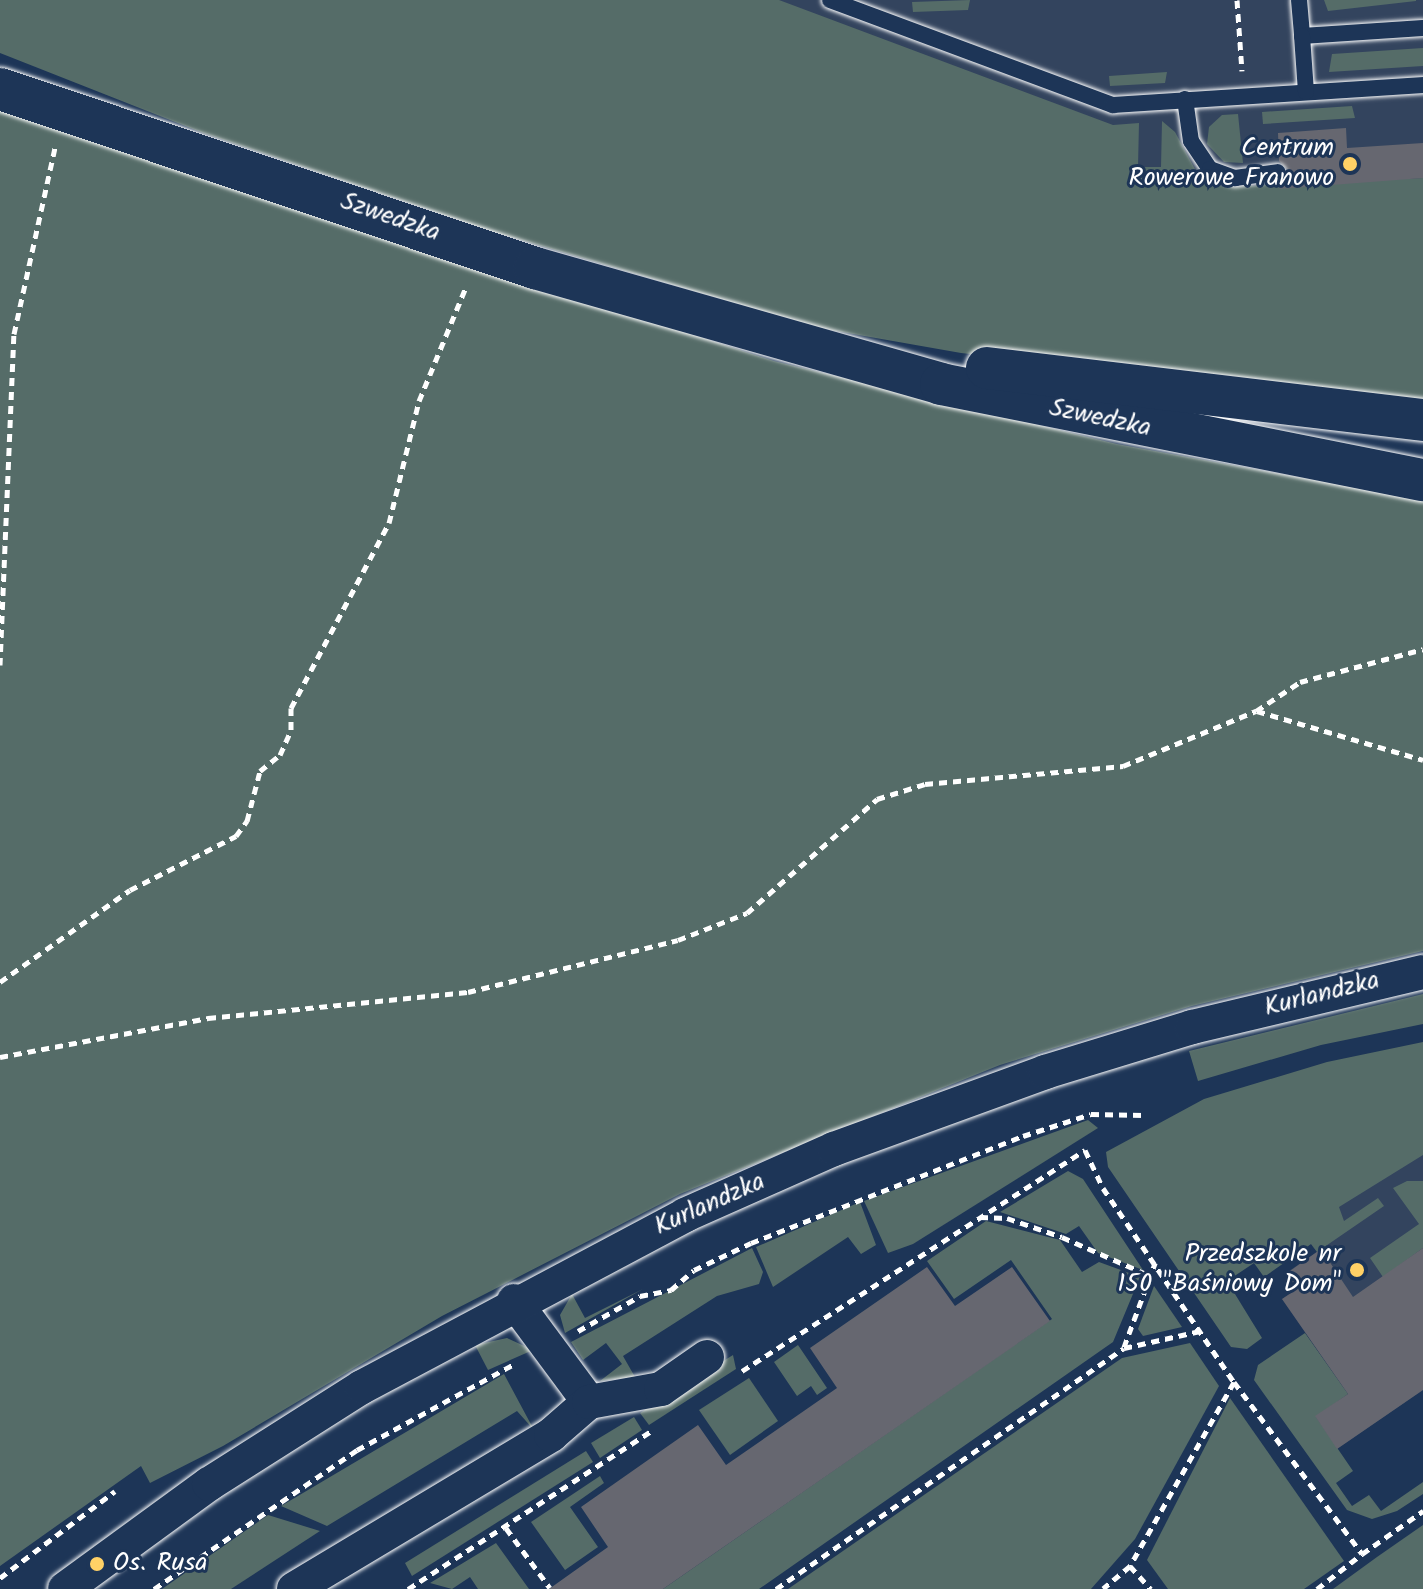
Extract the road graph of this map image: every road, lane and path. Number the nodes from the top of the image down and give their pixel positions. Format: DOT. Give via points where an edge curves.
graph roads {
  1 [pos="830,0"];
  2 [pos="1237,0"];
  3 [pos="1299,0"];
  4 [pos="1423,28"];
  5 [pos="1302,36"];
  6 [pos="1423,85"];
  7 [pos="0,89"];
  8 [pos="1306,92"];
  9 [pos="1244,96"];
  10 [pos="1185,99"];
  11 [pos="66,109"];
  12 [pos="1278,172"];
  13 [pos="480,249"];
  14 [pos="782,339"];
  15 [pos="1423,420"];
  16 [pos="1423,480"];
  17 [pos="1423,649"];
  18 [pos="0,665"];
  19 [pos="1256,711"];
  20 [pos="1423,760"];
  21 [pos="1423,972"];
  22 [pos="0,982"];
  23 [pos="0,1057"];
  24 [pos="1144,1115"];
  25 [pos="980,1217"];
  26 [pos="1155,1263"];
  27 [pos="1151,1276"];
  28 [pos="514,1301"];
  29 [pos="1200,1331"];
  30 [pos="549,1346"];
  31 [pos="1124,1348"];
  32 [pos="718,1368"];
  33 [pos="1234,1382"];
  34 [pos="589,1402"];
  35 [pos="664,1423"];
  36 [pos="115,1491"];
  37 [pos="1423,1511"];
  38 [pos="506,1528"];
  39 [pos="1362,1554"];
  40 [pos="1130,1566"];
  41 [pos="0,1578"];
  42 [pos="550,1588"];
  43 [pos="65,1589"];
  44 [pos="154,1589"];
  45 [pos="294,1589"];
  46 [pos="408,1589"];
  47 [pos="776,1589"];
  48 [pos="1103,1589"];
  49 [pos="1151,1589"];
  50 [pos="1317,1589"];
  1 -- 10 [label="lane" via="1113,105"];
  2 -- 9 [label="path"];
  3 -- 5 [label="lane"];
  4 -- 5 [label="lane"];
  5 -- 8 [label="lane"];
  6 -- 8 [label="lane"];
  7 -- 11 [label="street, Szwedzka"];
  8 -- 9 [label="lane"];
  9 -- 10 [label="lane"];
  10 -- 12 [label="lane" via="1191,141 1210,169 1235,178"];
  11 -- 13 [label="street, Szwedzka"];
  11 -- 18 [label="path" via="14,334"];
  13 -- 14 [label="street, Szwedzka"];
  13 -- 22 [label="path" via="419,401 389,523 291,708 291,730 280,755 260,771 247,821 236,836 130,890"];
  14 -- 15 [label="street, Szwedzka"];
  14 -- 16 [label="street, Szwedzka" via="1120,424"];
  17 -- 19 [label="path" via="1300,682"];
  19 -- 20 [label="path"];
  19 -- 23 [label="path" via="1123,766 925,784 877,799 747,913 572,971 468,992 177,1023"];
  21 -- 28 [label="street, Kurlandzka" via="1192,1027 934,1111 685,1215"];
  24 -- 30 [label="path" via="1091,1114 979,1153 751,1243 694,1270 671,1290 640,1296"];
  25 -- 26 [label="path" via="1085,1150"];
  25 -- 27 [label="path" via="1007,1218"];
  25 -- 32 [label="path"];
  26 -- 27 [label="path"];
  26 -- 29 [label="path"];
  27 -- 31 [label="path"];
  28 -- 30 [label="street"];
  28 -- 43 [label="street, Kurlandzka" via="301,1425"];
  29 -- 31 [label="path"];
  29 -- 33 [label="path"];
  30 -- 34 [label="street"];
  30 -- 44 [label="path" via="357,1450"];
  31 -- 47 [label="path"];
  32 -- 34 [label="street" via="661,1389"];
  33 -- 39 [label="path"];
  33 -- 40 [label="path"];
  34 -- 45 [label="street" via="551,1435"];
  35 -- 38 [label="path"];
  36 -- 41 [label="path"];
  37 -- 39 [label="path"];
  38 -- 42 [label="path"];
  38 -- 46 [label="path"];
  39 -- 50 [label="path"];
  40 -- 48 [label="path"];
  40 -- 49 [label="path"];
}
